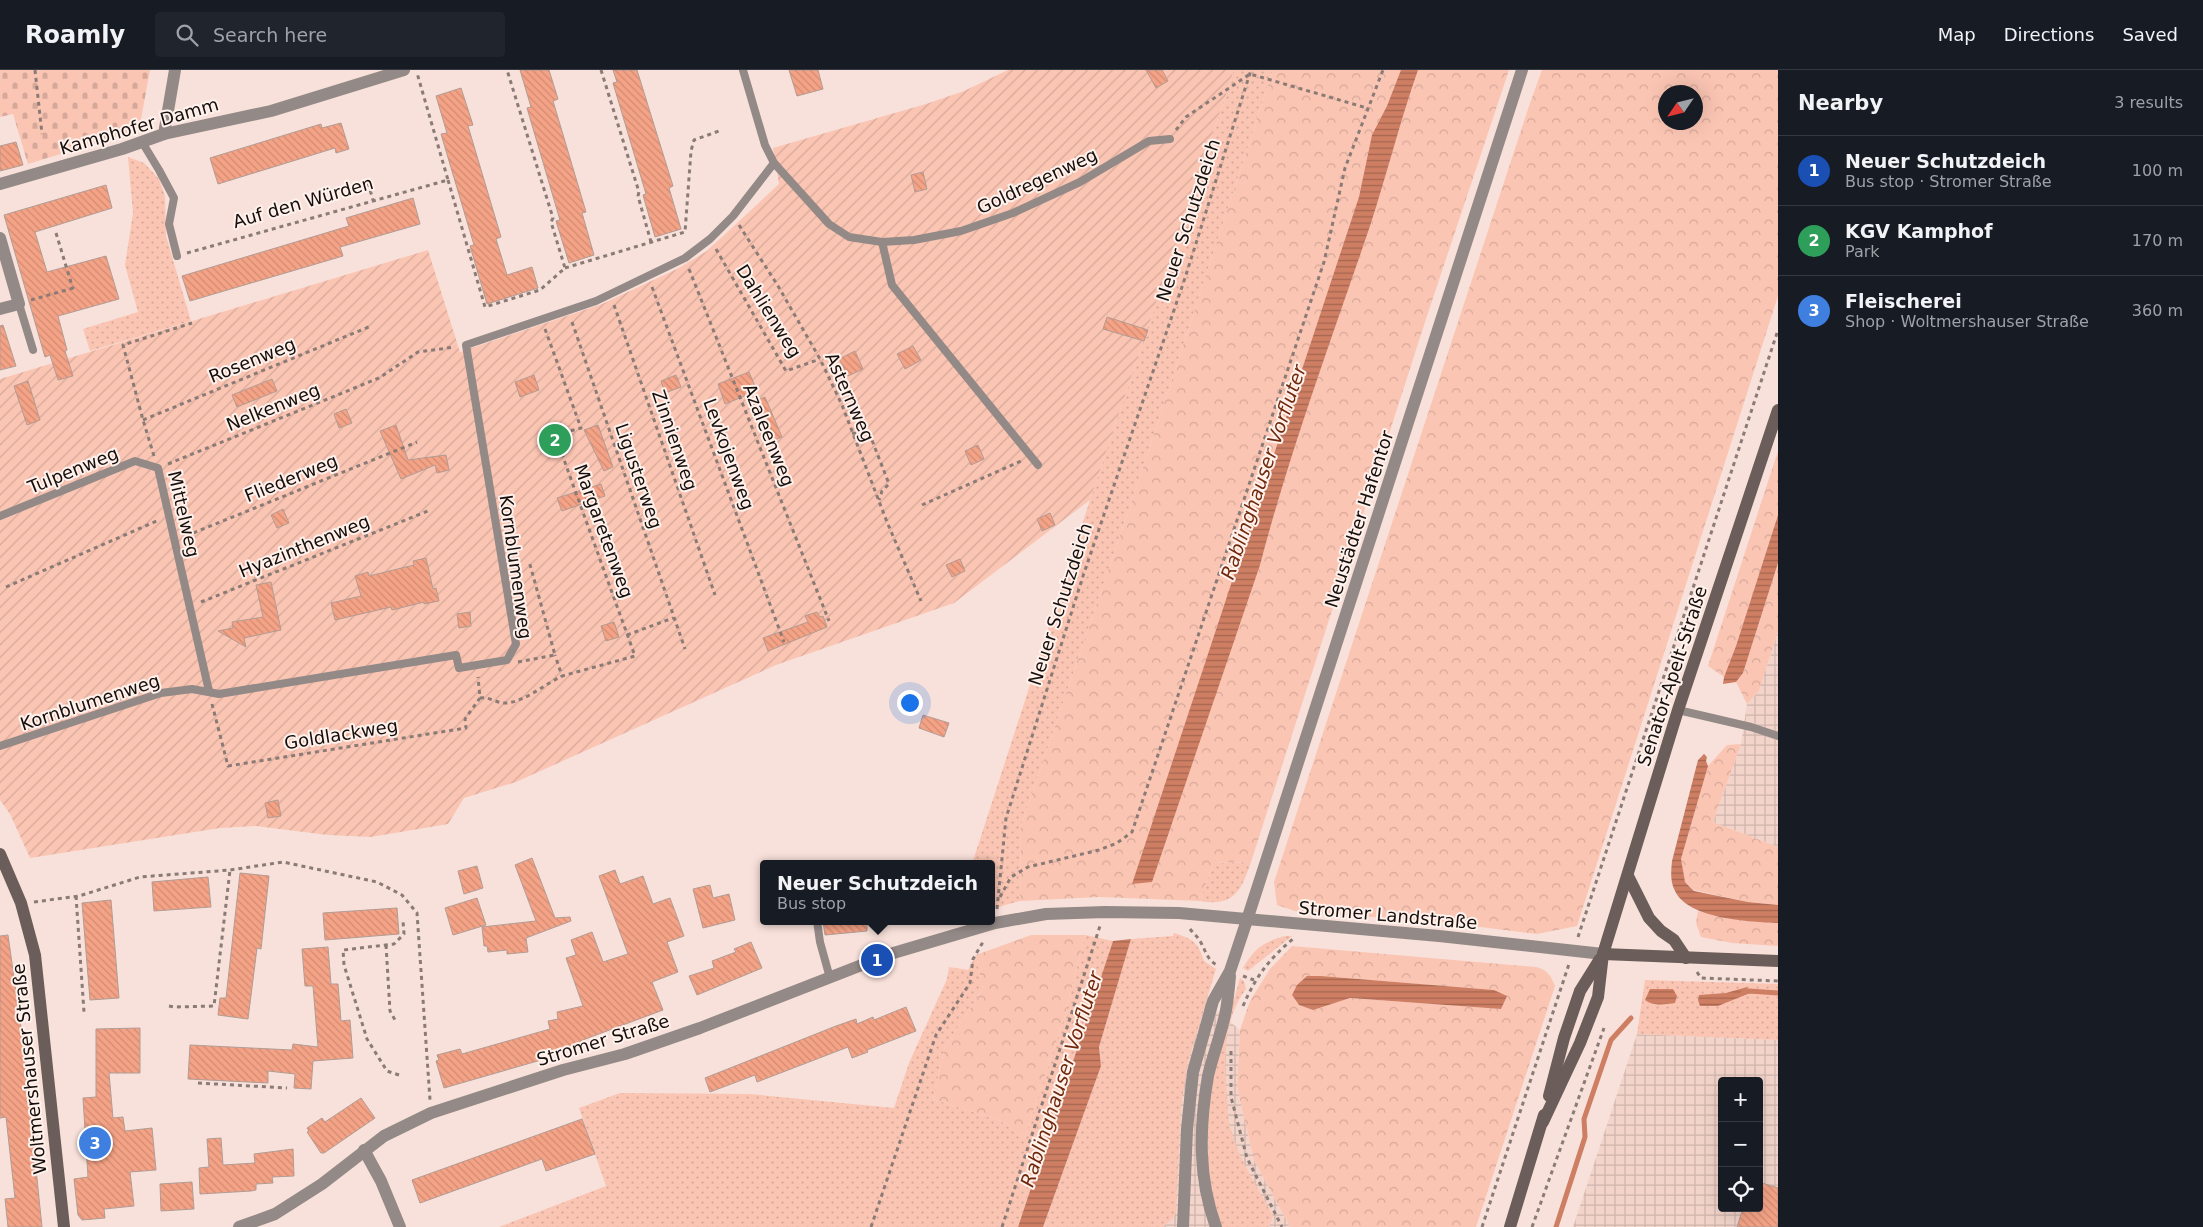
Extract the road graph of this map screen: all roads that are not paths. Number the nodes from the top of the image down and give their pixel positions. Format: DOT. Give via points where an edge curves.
graph roads {
  1 [pos="175,70"];
  2 [pos="404,70"];
  3 [pos="743,70"];
  4 [pos="1523,72"];
  5 [pos="164,134"];
  6 [pos="1170,139"];
  7 [pos="142,142"];
  8 [pos="774,163"];
  9 [pos="0,184"];
  10 [pos="0,238"];
  11 [pos="882,242"];
  12 [pos="176,256"];
  13 [pos="19,304"];
  14 [pos="0,310"];
  15 [pos="33,350"];
  16 [pos="1778,410"];
  17 [pos="1038,465"];
  18 [pos="158,468"];
  19 [pos="0,516"];
  20 [pos="209,692"];
  21 [pos="1678,710"];
  22 [pos="1775,735"];
  23 [pos="0,746"];
  24 [pos="0,854"];
  25 [pos="1628,876"];
  26 [pos="1247,920"];
  27 [pos="995,923"];
  28 [pos="818,925"];
  29 [pos="988,925"];
  30 [pos="1603,954"];
  31 [pos="1686,958"];
  32 [pos="1778,961"];
  33 [pos="1230,971"];
  34 [pos="830,978"];
  35 [pos="1542,1122"];
  36 [pos="364,1150"];
  37 [pos="64,1227"];
  38 [pos="239,1227"];
  39 [pos="400,1227"];
  40 [pos="1183,1227"];
  41 [pos="1216,1227"];
  42 [pos="1510,1227"];
  1 -- 5 [label="street"];
  2 -- 5 [label="street, Kamphofer Damm" via="271,111"];
  3 -- 8 [label="lane, Goldregenweg" via="765,145"];
  4 -- 26 [label="street, Neustädter Hafentor"];
  5 -- 7 [label="street, Kamphofer Damm"];
  6 -- 11 [label="lane, Goldregenweg" via="1149,141 1080,182 1012,213 961,231"];
  7 -- 9 [label="street, Kamphofer Damm"];
  7 -- 12 [label="lane" via="174,198 168,224"];
  8 -- 11 [label="lane, Goldregenweg" via="829,224 849,237"];
  8 -- 20 [label="lane, Kornblumenweg" via="733,216 685,258 596,301 466,345 516,644 506,660 460,668 456,654 219,694"];
  10 -- 13 [label="street"];
  11 -- 17 [label="lane" via="892,285"];
  13 -- 14 [label="street"];
  13 -- 15 [label="lane"];
  16 -- 21 [label="street, Senator-Apelt-Straße"];
  18 -- 19 [label="lane, Tulpenweg" via="135,461"];
  18 -- 20 [label="lane, Mittelweg"];
  20 -- 23 [label="lane, Kornblumenweg" via="192,689 161,693"];
  21 -- 22 [label="lane" via="1751,726"];
  21 -- 25 [label="street, Senator-Apelt-Straße"];
  24 -- 37 [label="street, Woltmershauser Straße" via="21,903 35,955"];
  25 -- 30 [label="street, Senator-Apelt-Straße"];
  25 -- 31 [label="street" via="1649,918 1674,940"];
  26 -- 27 [label="street, Stromer Landstraße" via="1104,912 1046,914"];
  26 -- 30 [label="street, Stromer Landstraße"];
  26 -- 33 [label="street, Neustädter Hafentor"];
  28 -- 34 [label="lane"];
  29 -- 34 [label="street, Stromer Straße" via="890,954"];
  30 -- 31 [label="street, Stromer Landstraße"];
  30 -- 35 [label="street, Senator-Apelt-Straße" via="1580,991"];
  30 -- 35 [label="street, Senator-Apelt-Straße" via="1598,997"];
  31 -- 32 [label="street, Stromer Landstraße"];
  33 -- 40 [label="street, Neustädter Hafentor" via="1213,1001 1193,1072"];
  33 -- 41 [label="street, Neustädter Hafentor" via="1226,1009 1203,1112 1203,1176 1206,1202"];
  34 -- 36 [label="street, Stromer Straße" via="625,1054 563,1070 431,1113 384,1136"];
  35 -- 42 [label="street, Senator-Apelt-Straße"];
  36 -- 38 [label="street, Stromer Straße" via="322,1184 275,1214"];
  36 -- 39 [label="street"];
}
